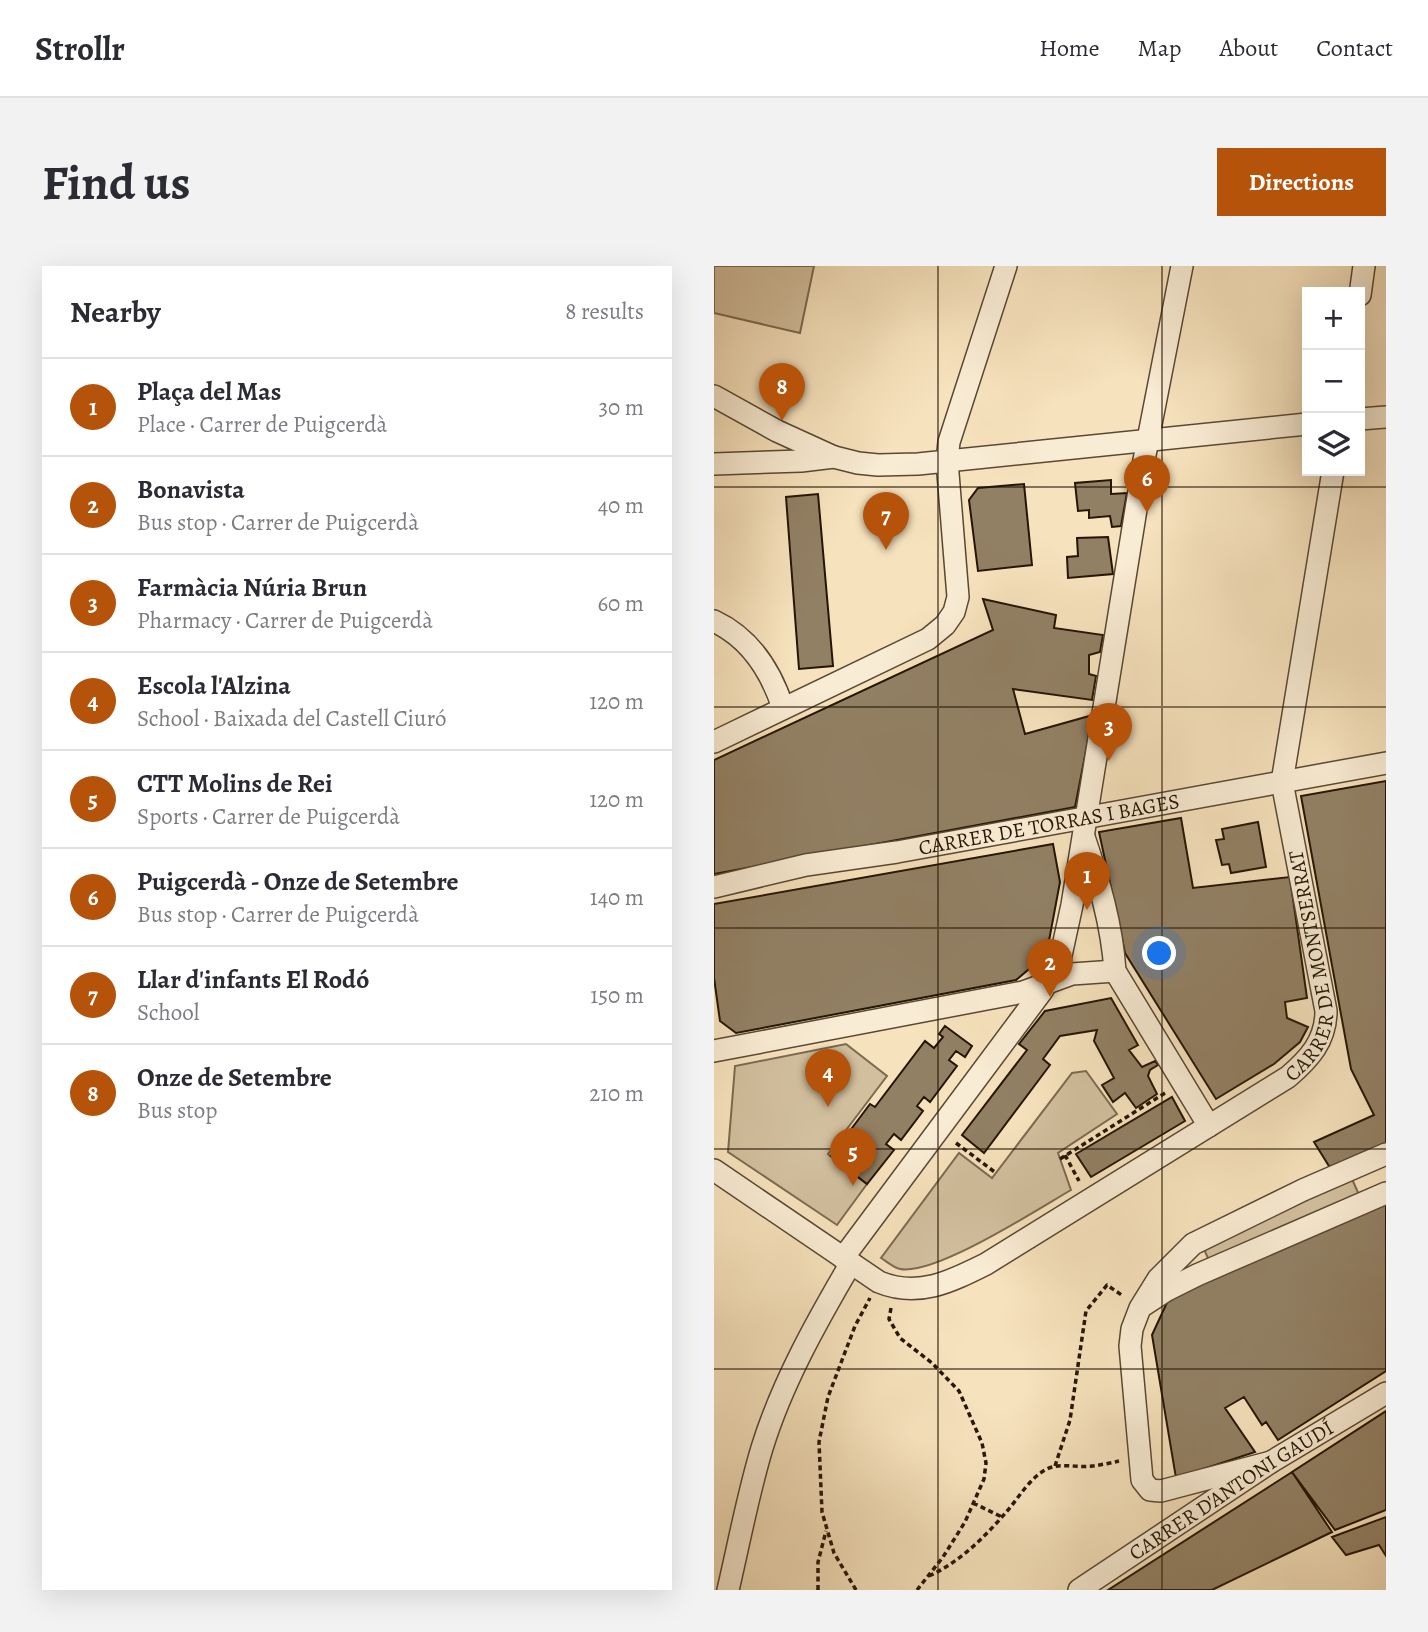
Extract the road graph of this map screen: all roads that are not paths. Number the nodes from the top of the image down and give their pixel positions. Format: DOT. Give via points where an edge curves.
graph roads {
  1 [pos="1006,266"];
  2 [pos="1182,266"];
  3 [pos="1364,266"];
  4 [pos="1361,287"];
  5 [pos="714,396"];
  6 [pos="1386,417"];
  7 [pos="1365,419"];
  8 [pos="1302,425"];
  9 [pos="1148,441"];
  10 [pos="834,457"];
  11 [pos="947,461"];
  12 [pos="714,464"];
  13 [pos="1332,476"];
  14 [pos="714,621"];
  15 [pos="783,708"];
  16 [pos="714,742"];
  17 [pos="1386,763"];
  18 [pos="1282,782"];
  19 [pos="1084,826"];
  20 [pos="714,887"];
  21 [pos="1115,971"];
  22 [pos="1049,981"];
  23 [pos="714,1051"];
  24 [pos="1209,1126"];
  25 [pos="1386,1154"];
  26 [pos="1364,1164"];
  27 [pos="714,1170"];
  28 [pos="1382,1195"];
  29 [pos="1193,1244"];
  30 [pos="847,1260"];
  31 [pos="1197,1276"];
  32 [pos="1140,1308"];
  33 [pos="1386,1393"];
  34 [pos="1271,1462"];
  35 [pos="729,1590"];
  36 [pos="1079,1590"];
  1 -- 11 [label="street" via="948,442"];
  2 -- 9 [label="street"];
  3 -- 4 [label="street"];
  5 -- 10 [label="street"];
  6 -- 7 [label="street"];
  8 -- 9 [label="street"];
  9 -- 11 [label="street"];
  9 -- 19 [label="street"];
  10 -- 11 [label="street" via="878,465"];
  10 -- 12 [label="street"];
  11 -- 15 [label="street" via="958,584 954,612 928,639"];
  13 -- 18 [label="street, CARRER DE MONTSERRAT"];
  14 -- 15 [label="street" via="760,658"];
  15 -- 16 [label="street"];
  17 -- 18 [label="street, CARRER DE TORRAS I BAGES"];
  18 -- 19 [label="street, CARRER DE TORRAS I BAGES"];
  18 -- 24 [label="street, CARRER DE MONTSERRAT" via="1326,1011 1325,1033 1312,1054 1288,1077"];
  19 -- 20 [label="street, CARRER DE TORRAS I BAGES" via="806,865"];
  19 -- 21 [label="street" via="1101,886"];
  19 -- 22 [label="street" via="1060,960"];
  21 -- 22 [label="street"];
  21 -- 24 [label="street"];
  22 -- 23 [label="street" via="1023,992"];
  22 -- 30 [label="street" via="937,1129"];
  24 -- 30 [label="street, CARRER DE MONTSERRAT" via="986,1264 944,1283 917,1289 887,1285"];
  25 -- 26 [label="street"];
  26 -- 28 [label="street"];
  26 -- 29 [label="street"];
  27 -- 30 [label="street"];
  28 -- 31 [label="street"];
  29 -- 31 [label="street"];
  29 -- 32 [label="street" via="1158,1279"];
  30 -- 35 [label="street" via="762,1447"];
  31 -- 32 [label="street"];
  32 -- 34 [label="street" via="1130,1346 1142,1480 1150,1490"];
  33 -- 34 [label="street, CARRER D'ANTONI GAUDÍ"];
  34 -- 36 [label="street, CARRER D'ANTONI GAUDÍ"];
}
